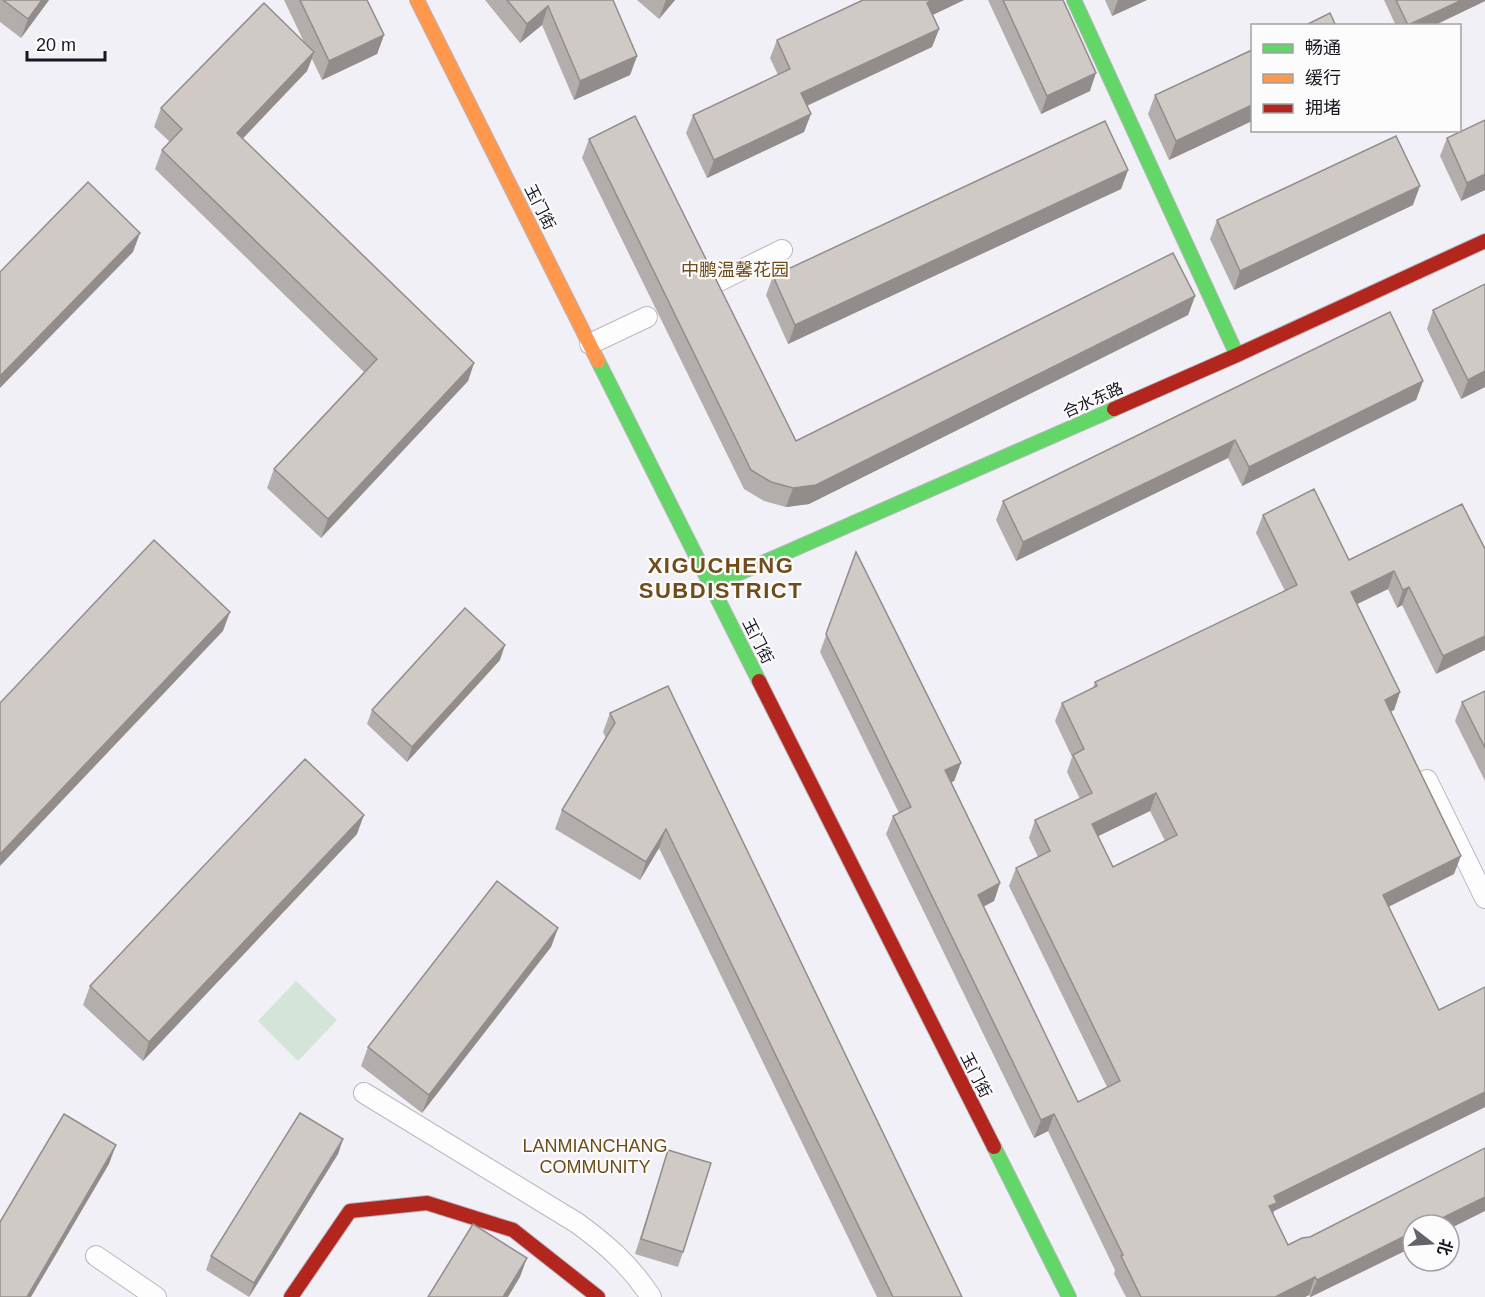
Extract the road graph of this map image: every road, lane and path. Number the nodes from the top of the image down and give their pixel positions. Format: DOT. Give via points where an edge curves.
graph roads {
  1 [pos="417,0"];
  2 [pos="1074,0"];
  3 [pos="1485,240"];
  4 [pos="782,250"];
  5 [pos="719,281"];
  6 [pos="646,316"];
  7 [pos="590,344"];
  8 [pos="1237,355"];
  9 [pos="712,585"];
  10 [pos="1427,780"];
  11 [pos="1485,898"];
  12 [pos="364,1094"];
  13 [pos="96,1256"];
  14 [pos="592,1295"];
  15 [pos="156,1297"];
  16 [pos="291,1297"];
  17 [pos="651,1297"];
  18 [pos="1069,1297"];
  1 -- 7 [label="street, 玉门街"];
  2 -- 8 [label="street"];
  3 -- 8 [label="street, 合水东路"];
  4 -- 5 [label="street"];
  6 -- 7 [label="street"];
  7 -- 9 [label="street, 玉门街"];
  8 -- 9 [label="street, 合水东路"];
  9 -- 18 [label="street, 玉门街"];
  10 -- 11 [label="street"];
  12 -- 17 [label="street" via="591,1233 618,1255"];
  13 -- 15 [label="street"];
  14 -- 16 [label="street" via="513,1230 427,1203 350,1211"];
}
